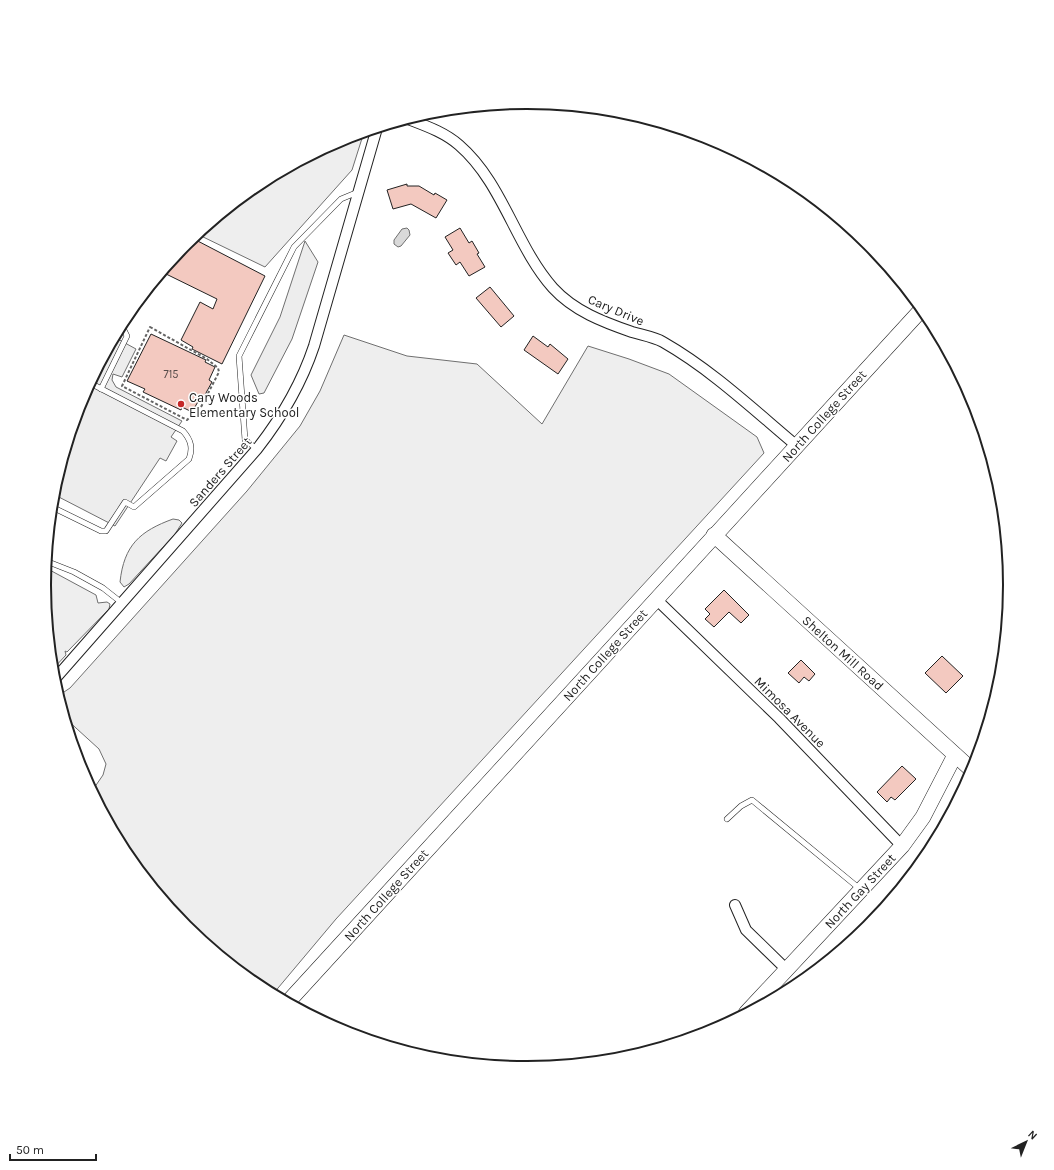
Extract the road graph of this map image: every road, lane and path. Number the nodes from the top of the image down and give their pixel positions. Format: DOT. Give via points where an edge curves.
graph roads {
  1 [pos="416,122"];
  2 [pos="375,134"];
  3 [pos="359,191"];
  4 [pos="917,313"];
  5 [pos="125,331"];
  6 [pos="95,386"];
  7 [pos="101,389"];
  8 [pos="208,392"];
  9 [pos="797,446"];
  10 [pos="257,449"];
  11 [pos="57,510"];
  12 [pos="714,535"];
  13 [pos="52,563"];
  14 [pos="656,599"];
  15 [pos="122,603"];
  16 [pos="59,674"];
  17 [pos="955,755"];
  18 [pos="967,766"];
  19 [pos="727,819"];
  20 [pos="902,846"];
  21 [pos="861,889"];
  22 [pos="735,905"];
  23 [pos="786,969"];
  24 [pos="291,998"];
  25 [pos="756,1002"];
  1 -- 9 [label="street, Cary Drive" via="434,129 468,153 493,185 530,256 554,288 585,314 661,341 696,363"];
  2 -- 3 [label="street, Sanders Street"];
  3 -- 10 [label="street, Sanders Street" via="308,366 278,423"];
  3 -- 10 [label="lane" via="342,199 294,247 239,356 246,440"];
  4 -- 9 [label="main road, North College Street"];
  5 -- 7 [label="lane" via="128,336"];
  6 -- 7 [label="lane"];
  7 -- 11 [label="lane" via="183,431 191,443 192,451 189,459 134,507 125,502 106,531 101,531"];
  8 -- 8 [label="path" via="218,368 207,359 150,327 122,386 187,420 201,406"];
  9 -- 12 [label="main road, North College Street"];
  10 -- 15 [label="street, Sanders Street"];
  12 -- 14 [label="main road, North College Street"];
  12 -- 17 [label="main road, Shelton Mill Road"];
  13 -- 15 [label="lane" via="92,582"];
  14 -- 20 [label="street, Mimosa Avenue" via="779,718"];
  14 -- 24 [label="main road, North College Street"];
  15 -- 16 [label="street, Sanders Street"];
  17 -- 18 [label="main road, Shelton Mill Road"];
  17 -- 20 [label="main road, North Gay Street" via="923,817"];
  19 -- 21 [label="lane" via="752,800"];
  20 -- 21 [label="main road, North Gay Street"];
  21 -- 23 [label="main road, North Gay Street"];
  22 -- 23 [label="street" via="746,930"];
  23 -- 25 [label="main road, North Gay Street"];
}
